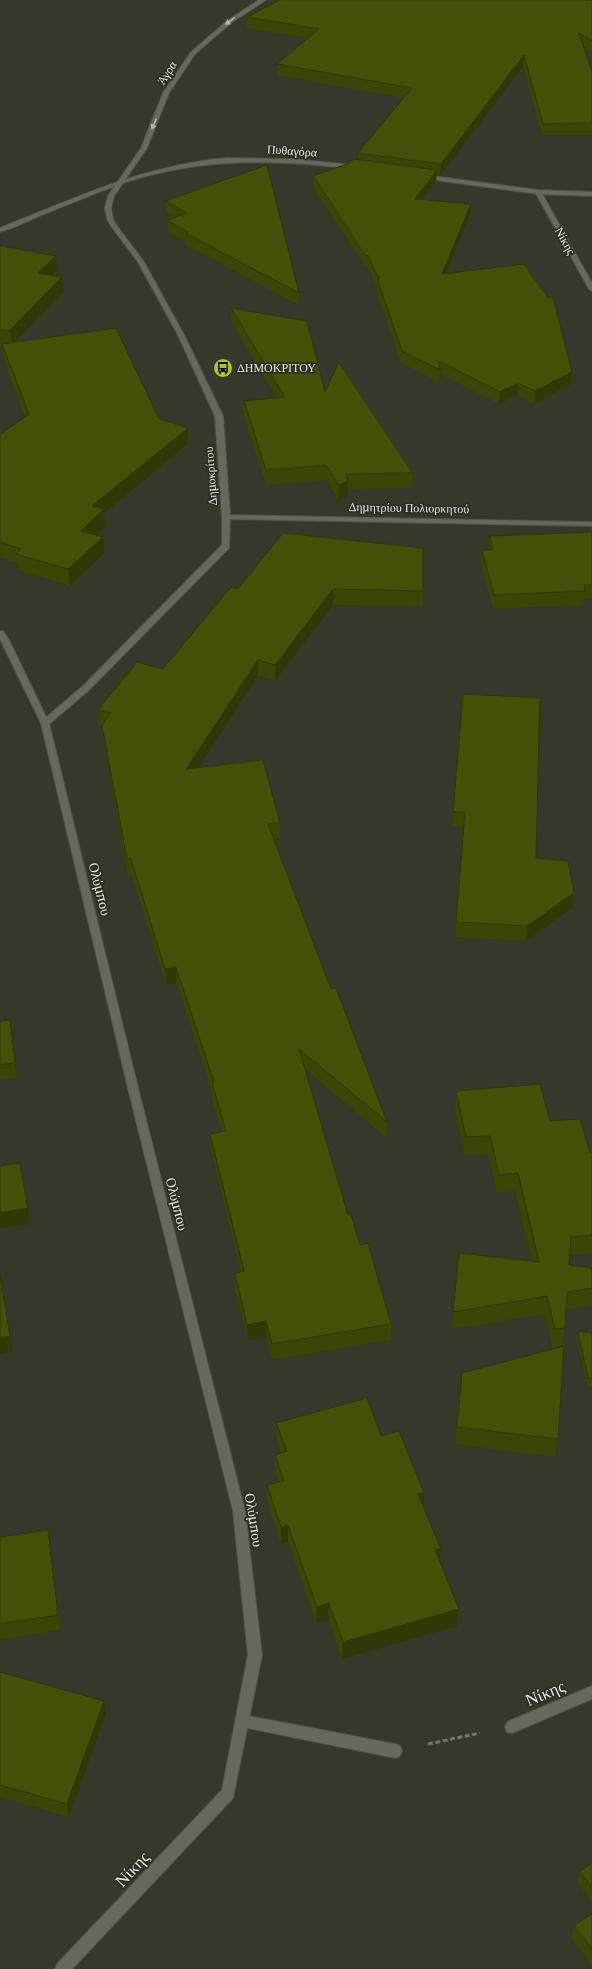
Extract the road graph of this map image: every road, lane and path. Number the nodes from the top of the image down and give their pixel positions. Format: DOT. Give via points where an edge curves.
graph roads {
  1 [pos="263,0"];
  2 [pos="358,168"];
  3 [pos="413,176"];
  4 [pos="120,183"];
  5 [pos="538,192"];
  6 [pos="592,194"];
  7 [pos="0,230"];
  8 [pos="592,289"];
  9 [pos="226,517"];
  10 [pos="592,524"];
  11 [pos="0,634"];
  12 [pos="45,723"];
  13 [pos="592,1692"];
  14 [pos="243,1721"];
  15 [pos="512,1727"];
  16 [pos="395,1751"];
  17 [pos="228,1794"];
  18 [pos="62,1969"];
  1 -- 4 [label="street, Άγρα, one-way" via="230,21 193,53 166,93 144,148"];
  2 -- 4 [label="street, Πυθαγόρα" via="292,161 229,160 164,169"];
  3 -- 5 [label="street"];
  4 -- 7 [label="street, Πυθαγόρα"];
  4 -- 9 [label="street, Δημοκρίτου" via="108,203 110,219 147,274 181,335 219,416"];
  5 -- 6 [label="street"];
  5 -- 8 [label="street, Νίκης"];
  9 -- 10 [label="street, Δημητρίου Πολιορκητού"];
  9 -- 12 [label="street, Δημοκρίτου" via="226,546 86,688"];
  11 -- 12 [label="street, Ολύμπου" via="6,640"];
  12 -- 14 [label="street, Ολύμπου" via="239,1511 255,1655"];
  13 -- 15 [label="street, Νίκης"];
  14 -- 16 [label="street"];
  14 -- 17 [label="street, Ολύμπου"];
  15 -- 16 [label="path"];
  17 -- 18 [label="street, Νίκης"];
}
